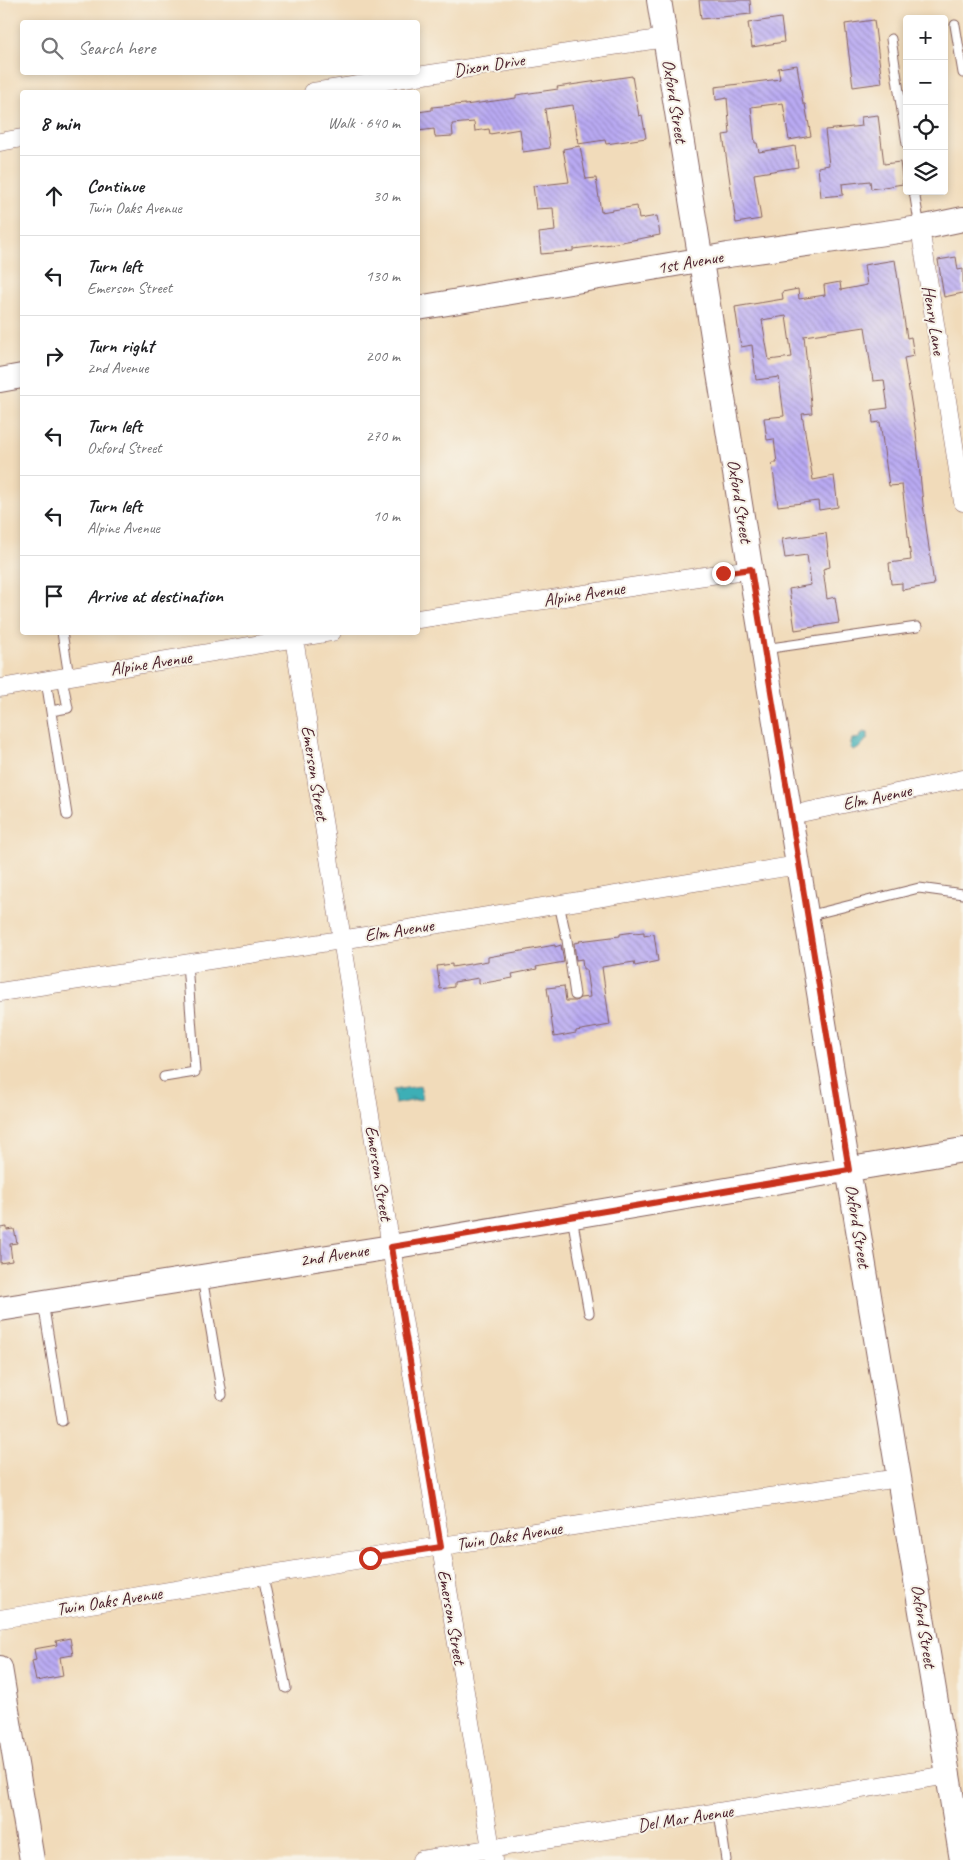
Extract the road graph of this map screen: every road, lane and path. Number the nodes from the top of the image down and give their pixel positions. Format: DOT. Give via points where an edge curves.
graph roads {
  1 [pos="659,0"];
  2 [pos="955,25"];
  3 [pos="665,38"];
  4 [pos="891,39"];
  5 [pos="963,73"];
  6 [pos="327,90"];
  7 [pos="903,118"];
  8 [pos="20,138"];
  9 [pos="0,142"];
  10 [pos="915,195"];
  11 [pos="963,219"];
  12 [pos="920,228"];
  13 [pos="701,260"];
  14 [pos="420,308"];
  15 [pos="20,376"];
  16 [pos="0,380"];
  17 [pos="963,502"];
  18 [pos="751,569"];
  19 [pos="420,620"];
  20 [pos="917,627"];
  21 [pos="62,635"];
  22 [pos="293,636"];
  23 [pos="764,649"];
  24 [pos="59,678"];
  25 [pos="0,688"];
  26 [pos="51,711"];
  27 [pos="963,779"];
  28 [pos="791,815"];
  29 [pos="67,816"];
  30 [pos="798,866"];
  31 [pos="963,894"];
  32 [pos="558,904"];
  33 [pos="807,916"];
  34 [pos="341,940"];
  35 [pos="188,963"];
  36 [pos="0,992"];
  37 [pos="575,995"];
  38 [pos="164,1077"];
  39 [pos="963,1150"];
  40 [pos="849,1170"];
  41 [pos="572,1216"];
  42 [pos="391,1247"];
  43 [pos="202,1276"];
  44 [pos="42,1302"];
  45 [pos="0,1309"];
  46 [pos="589,1313"];
  47 [pos="222,1396"];
  48 [pos="62,1421"];
  49 [pos="900,1478"];
  50 [pos="441,1547"];
  51 [pos="263,1576"];
  52 [pos="0,1619"];
  53 [pos="0,1668"];
  54 [pos="286,1688"];
  55 [pos="948,1775"];
  56 [pos="719,1812"];
  57 [pos="492,1855"];
  58 [pos="32,1860"];
  59 [pos="421,1860"];
  60 [pos="726,1860"];
  61 [pos="962,1860"];
  1 -- 3 [label="street, Oxford Street"];
  2 -- 5 [label="lane"];
  3 -- 6 [label="street, Dixon Drive"];
  3 -- 13 [label="street, Oxford Street"];
  4 -- 7 [label="lane"];
  8 -- 9 [label="street"];
  10 -- 12 [label="lane"];
  11 -- 12 [label="street, 1st Avenue"];
  12 -- 13 [label="street, 1st Avenue"];
  12 -- 17 [label="street, Henry Lane"];
  13 -- 14 [label="street, 1st Avenue"];
  13 -- 18 [label="street, Oxford Street"];
  15 -- 16 [label="street"];
  18 -- 19 [label="street, Alpine Avenue"];
  18 -- 23 [label="street, Oxford Street"];
  20 -- 23 [label="lane"];
  21 -- 24 [label="lane"];
  22 -- 24 [label="street, Alpine Avenue"];
  22 -- 34 [label="street, Emerson Street"];
  23 -- 28 [label="street, Oxford Street"];
  24 -- 25 [label="street, Alpine Avenue"];
  24 -- 26 [label="lane"];
  24 -- 26 [label="lane" via="68,708"];
  26 -- 29 [label="lane"];
  27 -- 28 [label="street, Elm Avenue"];
  28 -- 30 [label="street, Oxford Street"];
  30 -- 32 [label="street, Elm Avenue"];
  30 -- 33 [label="street, Oxford Street"];
  31 -- 33 [label="lane" via="918,888"];
  32 -- 34 [label="street, Elm Avenue"];
  32 -- 37 [label="lane"];
  33 -- 40 [label="street, Oxford Street"];
  34 -- 35 [label="street, Elm Avenue"];
  34 -- 42 [label="street, Emerson Street"];
  35 -- 36 [label="street, Elm Avenue"];
  35 -- 38 [label="lane" via="195,1072"];
  39 -- 40 [label="street, 2nd Avenue"];
  40 -- 41 [label="street, 2nd Avenue"];
  40 -- 49 [label="street, Oxford Street"];
  41 -- 42 [label="street, 2nd Avenue"];
  41 -- 46 [label="lane"];
  42 -- 43 [label="street, 2nd Avenue"];
  42 -- 50 [label="street, Emerson Street"];
  43 -- 44 [label="street, 2nd Avenue"];
  43 -- 47 [label="lane"];
  44 -- 45 [label="street, 2nd Avenue"];
  44 -- 48 [label="lane"];
  49 -- 50 [label="street, Twin Oaks Avenue"];
  49 -- 55 [label="street, Oxford Street"];
  50 -- 51 [label="street, Twin Oaks Avenue"];
  50 -- 57 [label="street, Emerson Street"];
  51 -- 52 [label="street, Twin Oaks Avenue"];
  51 -- 54 [label="lane"];
  53 -- 58 [label="street"];
  55 -- 56 [label="street, Del Mar Avenue"];
  55 -- 61 [label="street, Oxford Street"];
  56 -- 57 [label="street, Del Mar Avenue"];
  56 -- 60 [label="lane"];
  57 -- 59 [label="street, Del Mar Avenue"];
}
